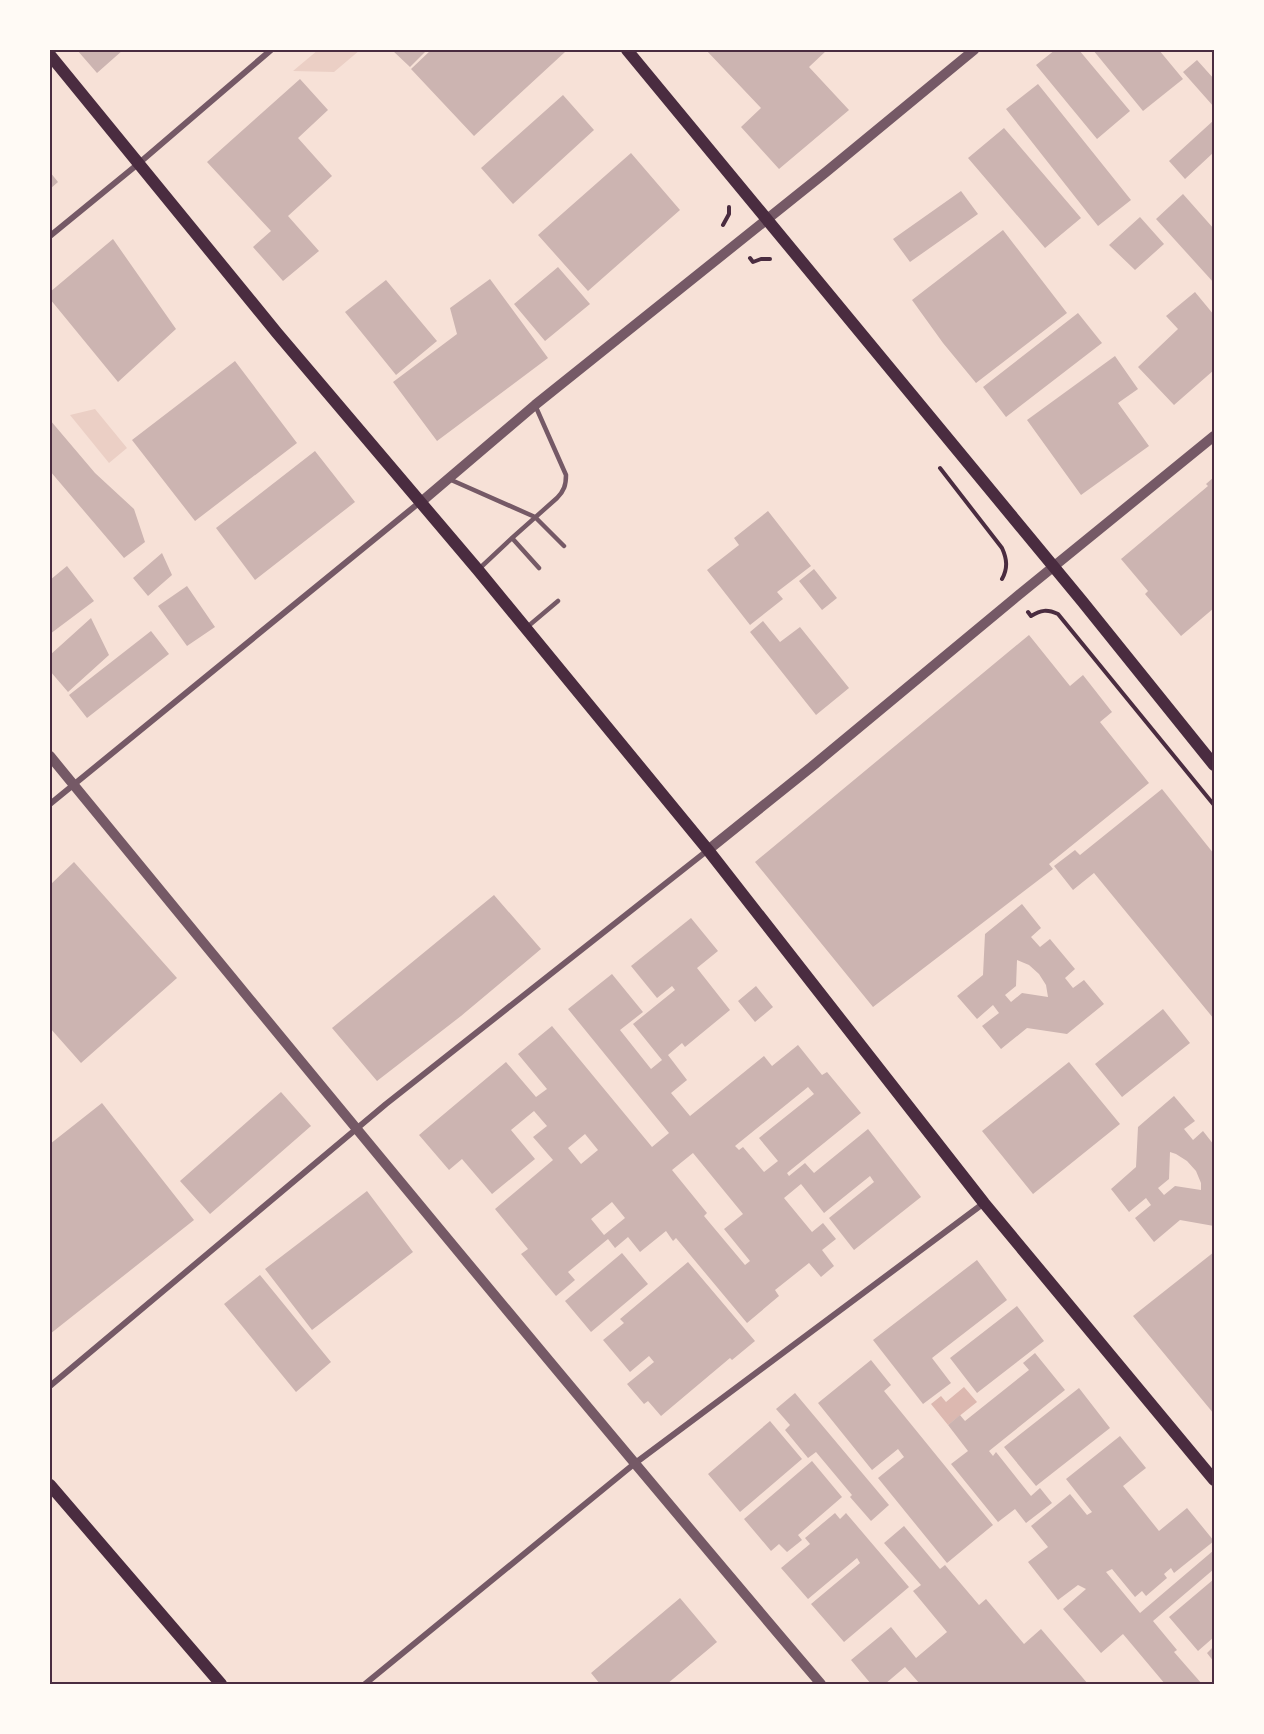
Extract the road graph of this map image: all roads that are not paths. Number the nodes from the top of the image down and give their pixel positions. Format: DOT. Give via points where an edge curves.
graph roads {
  1 [pos="271,50"];
  2 [pos="627,50"];
  3 [pos="974,50"];
  4 [pos="50,55"];
  5 [pos="138,164"];
  6 [pos="767,218"];
  7 [pos="50,236"];
  8 [pos="535,405"];
  9 [pos="1215,436"];
  10 [pos="449,479"];
  11 [pos="421,502"];
  12 [pos="535,517"];
  13 [pos="512,538"];
  14 [pos="564,546"];
  15 [pos="539,567"];
  16 [pos="1053,567"];
  17 [pos="478,570"];
  18 [pos="558,601"];
  19 [pos="525,629"];
  20 [pos="50,756"];
  21 [pos="1215,765"];
  22 [pos="72,784"];
  23 [pos="50,804"];
  24 [pos="708,850"];
  25 [pos="356,1130"];
  26 [pos="984,1203"];
  27 [pos="50,1386"];
  28 [pos="634,1464"];
  29 [pos="1215,1480"];
  30 [pos="50,1485"];
  31 [pos="221,1684"];
  32 [pos="365,1684"];
  33 [pos="820,1684"];
  1 -- 5 [label="street"];
  2 -- 6 [label="main road"];
  3 -- 6 [label="street"];
  4 -- 5 [label="main road"];
  5 -- 7 [label="street"];
  5 -- 11 [label="main road"];
  6 -- 8 [label="street"];
  6 -- 16 [label="main road"];
  8 -- 10 [label="street"];
  8 -- 12 [label="lane" via="566,475 563,492"];
  9 -- 16 [label="street"];
  10 -- 11 [label="street"];
  10 -- 12 [label="lane"];
  11 -- 17 [label="main road"];
  11 -- 22 [label="street"];
  12 -- 13 [label="lane"];
  12 -- 14 [label="lane"];
  13 -- 15 [label="lane"];
  13 -- 17 [label="lane"];
  16 -- 21 [label="main road"];
  16 -- 24 [label="street"];
  17 -- 19 [label="main road"];
  18 -- 19 [label="lane"];
  19 -- 24 [label="main road"];
  20 -- 22 [label="street"];
  22 -- 23 [label="street"];
  22 -- 25 [label="street"];
  24 -- 25 [label="street"];
  24 -- 26 [label="main road"];
  25 -- 27 [label="street"];
  25 -- 28 [label="street"];
  26 -- 28 [label="street"];
  26 -- 29 [label="main road"];
  28 -- 32 [label="street"];
  28 -- 33 [label="street"];
  30 -- 31 [label="main road"];
}
